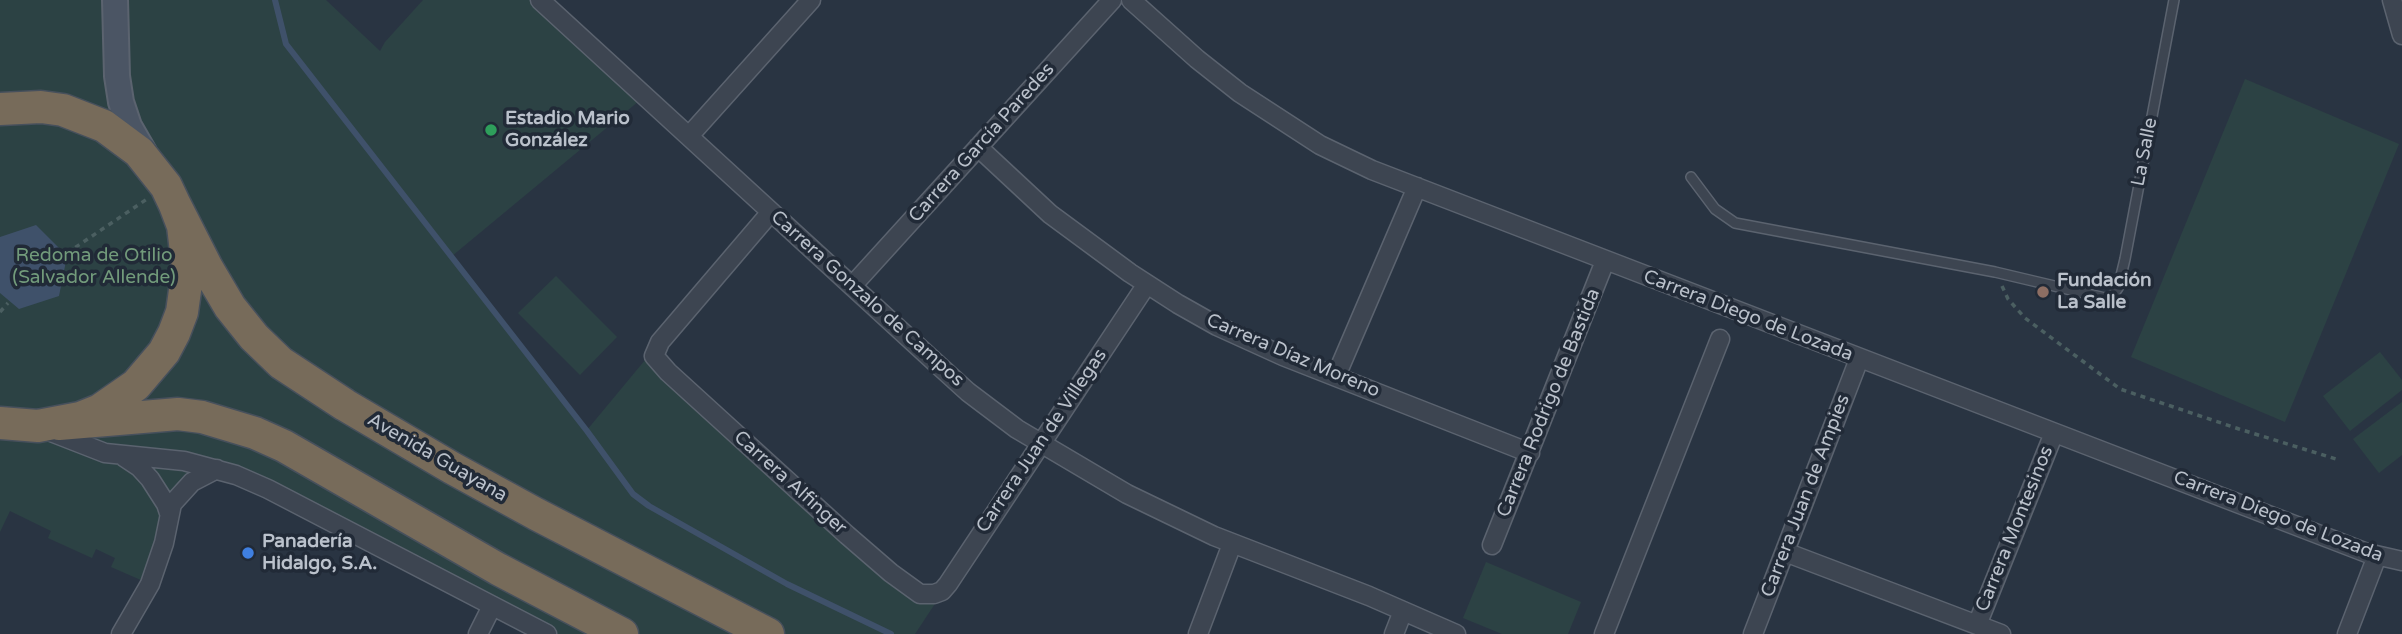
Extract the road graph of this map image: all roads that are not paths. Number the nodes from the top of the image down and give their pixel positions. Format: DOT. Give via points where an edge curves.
graph roads {
  1 [pos="115,0"];
  2 [pos="540,0"];
  3 [pos="811,0"];
  4 [pos="1112,0"];
  5 [pos="1131,0"];
  6 [pos="2174,0"];
  7 [pos="2392,0"];
  8 [pos="2402,35"];
  9 [pos="0,109"];
  10 [pos="689,136"];
  11 [pos="978,147"];
  12 [pos="1691,177"];
  13 [pos="165,186"];
  14 [pos="1417,187"];
  15 [pos="771,212"];
  16 [pos="1605,261"];
  17 [pos="1147,284"];
  18 [pos="852,286"];
  19 [pos="1720,339"];
  20 [pos="1859,359"];
  21 [pos="1336,376"];
  22 [pos="0,423"];
  23 [pos="48,425"];
  24 [pos="2054,433"];
  25 [pos="1040,443"];
  26 [pos="1530,453"];
  27 [pos="124,457"];
  28 [pos="218,469"];
  29 [pos="169,513"];
  30 [pos="1232,544"];
  31 [pos="1492,545"];
  32 [pos="1785,552"];
  33 [pos="2377,556"];
  34 [pos="2402,561"];
  35 [pos="934,594"];
  36 [pos="492,606"];
  37 [pos="1404,611"];
  38 [pos="1977,625"];
  39 [pos="121,634"];
  40 [pos="478,634"];
  41 [pos="547,634"];
  42 [pos="622,634"];
  43 [pos="768,634"];
  44 [pos="1198,634"];
  45 [pos="1394,634"];
  46 [pos="1456,634"];
  47 [pos="1604,634"];
  48 [pos="1753,634"];
  49 [pos="2001,634"];
  50 [pos="2347,634"];
  1 -- 13 [label="street" via="121,102 129,126"];
  2 -- 10 [label="street, Carrera Gonzalo de Campos"];
  3 -- 10 [label="street"];
  4 -- 11 [label="street, Carrera García Paredes"];
  5 -- 14 [label="street, Carrera Diego de Lozada" via="1197,59 1281,121 1372,170"];
  6 -- 12 [label="lane, La Salle" via="2125,259 2118,288 2105,298 1995,272 1735,223 1715,209"];
  7 -- 8 [label="street"];
  9 -- 13 [label="highway" via="41,107 84,117 122,138"];
  10 -- 15 [label="street, Carrera Gonzalo de Campos"];
  11 -- 17 [label="street, Carrera Díaz Moreno" via="1050,214"];
  11 -- 18 [label="street, Carrera García Paredes"];
  13 -- 23 [label="highway" via="183,226 188,269 182,312 169,342 151,369 119,398 80,418"];
  13 -- 43 [label="highway, Avenida Guayana" via="230,307 281,363 452,468"];
  14 -- 16 [label="street, Carrera Diego de Lozada"];
  14 -- 21 [label="street"];
  15 -- 18 [label="street, Carrera Gonzalo de Campos"];
  15 -- 35 [label="street, Carrera Alfinger" via="660,342 654,356 891,573 920,594"];
  16 -- 20 [label="street, Carrera Diego de Lozada"];
  16 -- 26 [label="street, Carrera Rodrigo de Bastida"];
  17 -- 21 [label="street, Carrera Díaz Moreno" via="1217,326"];
  17 -- 25 [label="street, Carrera Juan de Villegas"];
  18 -- 25 [label="street, Carrera Gonzalo de Campos" via="968,392"];
  19 -- 47 [label="street"];
  20 -- 24 [label="street, Carrera Diego de Lozada"];
  20 -- 32 [label="street, Carrera Juan de Ampies"];
  21 -- 26 [label="street, Carrera Díaz Moreno"];
  22 -- 23 [label="highway"];
  23 -- 27 [label="street" via="83,445"];
  23 -- 42 [label="highway" via="178,414 202,416 255,433"];
  24 -- 33 [label="street, Carrera Diego de Lozada"];
  24 -- 38 [label="street, Carrera Montesinos"];
  25 -- 30 [label="street, Carrera Gonzalo de Campos" via="1127,494"];
  25 -- 35 [label="street, Carrera Juan de Villegas" via="948,584"];
  26 -- 31 [label="street, Carrera Rodrigo de Bastida"];
  27 -- 28 [label="street" via="184,461"];
  27 -- 29 [label="street" via="150,479"];
  28 -- 29 [label="street" via="192,482"];
  28 -- 36 [label="street" via="268,489"];
  29 -- 39 [label="street" via="150,584"];
  30 -- 37 [label="street, Carrera Gonzalo de Campos"];
  30 -- 44 [label="street"];
  32 -- 38 [label="street"];
  32 -- 48 [label="street, Carrera Juan de Ampies"];
  33 -- 34 [label="street, Carrera Diego de Lozada"];
  33 -- 50 [label="street"];
  36 -- 40 [label="street"];
  36 -- 41 [label="street"];
  37 -- 45 [label="street"];
  37 -- 46 [label="street, Carrera Gonzalo de Campos"];
  38 -- 49 [label="street"];
}
